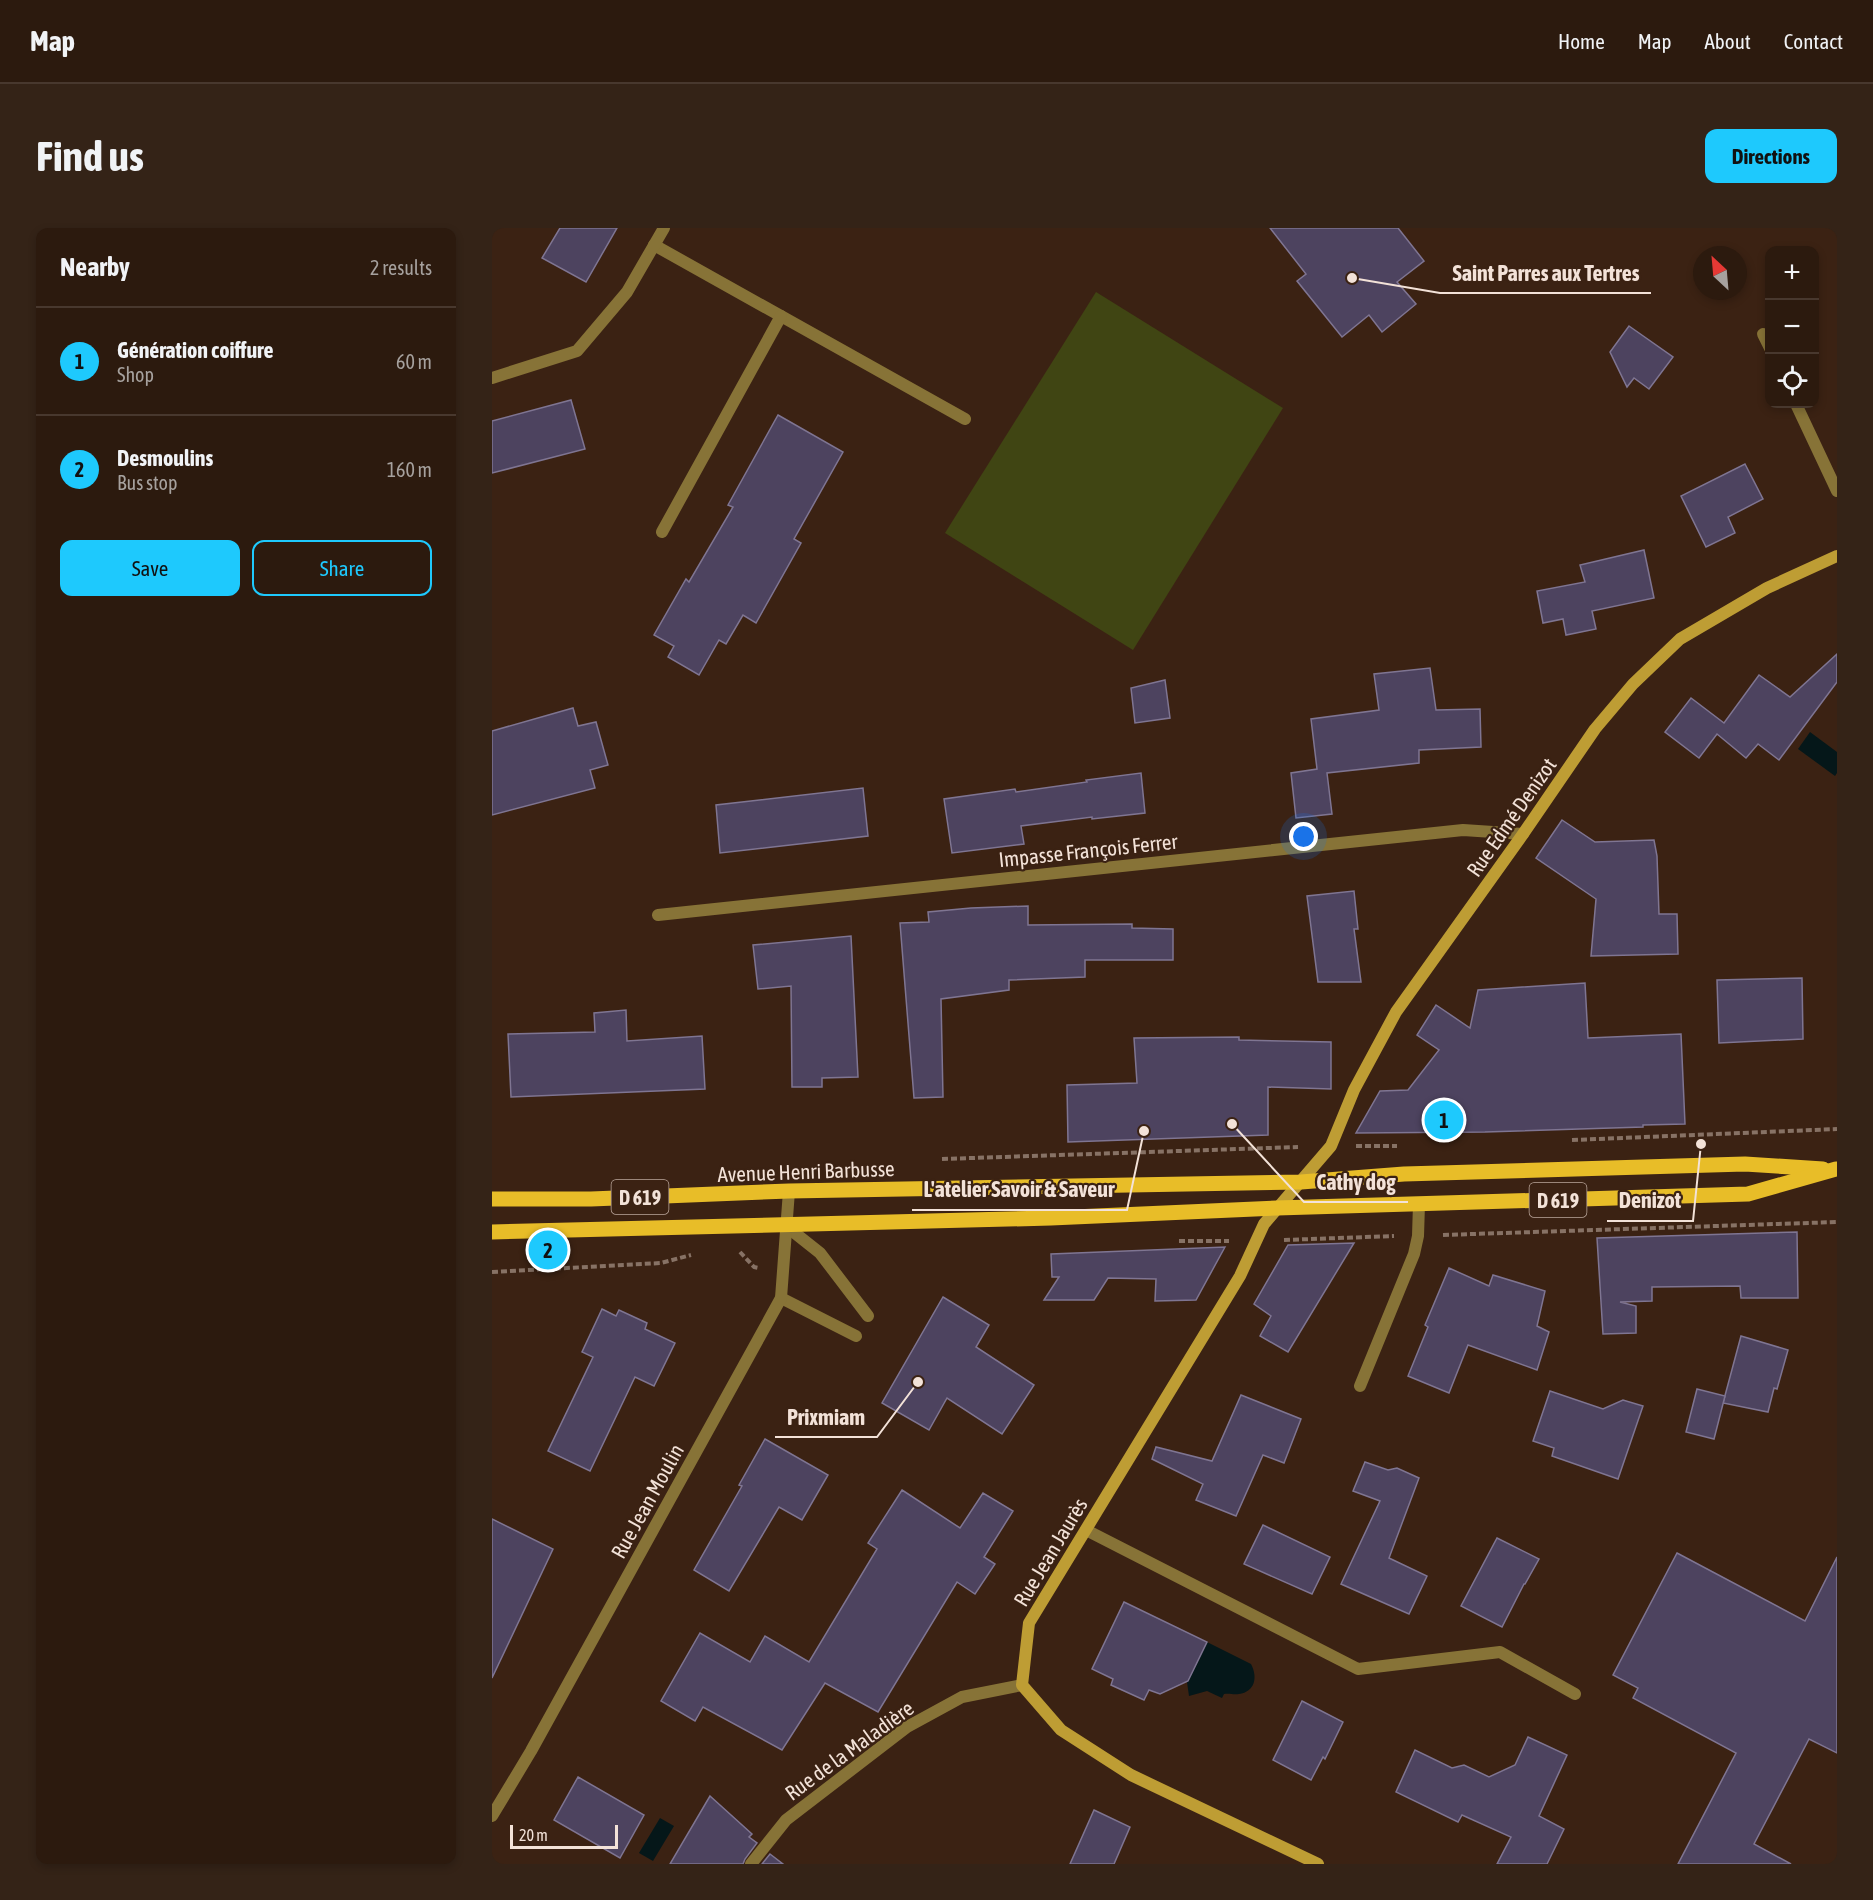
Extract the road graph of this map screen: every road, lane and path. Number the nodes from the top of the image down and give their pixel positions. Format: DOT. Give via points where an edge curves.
graph roads {
  1 [pos="664,228"];
  2 [pos="654,245"];
  3 [pos="781,316"];
  4 [pos="1763,334"];
  5 [pos="1765,338"];
  6 [pos="492,378"];
  7 [pos="1798,408"];
  8 [pos="965,419"];
  9 [pos="1837,491"];
  10 [pos="662,532"];
  11 [pos="1837,556"];
  12 [pos="1523,834"];
  13 [pos="658,915"];
  14 [pos="1837,1129"];
  15 [pos="1567,1140"];
  16 [pos="1330,1146"];
  17 [pos="1402,1146"];
  18 [pos="935,1160"];
  19 [pos="1836,1169"];
  20 [pos="1300,1182"];
  21 [pos="789,1191"];
  22 [pos="492,1199"];
  23 [pos="1419,1204"];
  24 [pos="1277,1208"];
  25 [pos="1837,1222"];
  26 [pos="786,1226"];
  27 [pos="492,1232"];
  28 [pos="1418,1236"];
  29 [pos="1256,1240"];
  30 [pos="1172,1241"];
  31 [pos="730,1252"];
  32 [pos="700,1254"];
  33 [pos="783,1270"];
  34 [pos="492,1272"];
  35 [pos="781,1298"];
  36 [pos="868,1316"];
  37 [pos="856,1336"];
  38 [pos="1360,1386"];
  39 [pos="1086,1530"];
  40 [pos="1023,1685"];
  41 [pos="1575,1694"];
  42 [pos="492,1816"];
  43 [pos="751,1864"];
  44 [pos="1318,1864"];
  1 -- 2 [label="street"];
  2 -- 3 [label="street"];
  2 -- 6 [label="street" via="627,292 577,351"];
  3 -- 8 [label="street"];
  3 -- 10 [label="street"];
  4 -- 5 [label="street"];
  7 -- 9 [label="street"];
  11 -- 12 [label="street, Rue Edmé Denizot" via="1767,588 1680,639 1633,684 1595,729"];
  12 -- 13 [label="street, Impasse François Ferrer" via="1464,830"];
  12 -- 16 [label="street, Rue Edmé Denizot" via="1396,1012 1354,1090"];
  14 -- 15 [label="path"];
  16 -- 17 [label="path"];
  16 -- 18 [label="path"];
  16 -- 20 [label="street, Rue Edmé Denizot"];
  19 -- 20 [label="main road, D 619" via="1744,1164 1404,1174"];
  19 -- 23 [label="main road, D 619" via="1748,1194"];
  20 -- 21 [label="main road, Avenue Henri Barbusse / D 619"];
  20 -- 24 [label="street, Rue Jean Jaurès"];
  21 -- 22 [label="main road, Avenue Henri Barbusse / D 619"];
  21 -- 26 [label="street, Rue Jean Moulin"];
  23 -- 24 [label="main road, D 619"];
  23 -- 28 [label="street"];
  24 -- 26 [label="main road, D 619"];
  24 -- 29 [label="street, Rue Jean Jaurès"];
  25 -- 28 [label="path"];
  26 -- 27 [label="main road, D 619"];
  26 -- 33 [label="street, Rue Jean Moulin"];
  26 -- 36 [label="street" via="820,1252"];
  28 -- 29 [label="path"];
  28 -- 38 [label="street"];
  29 -- 30 [label="path"];
  29 -- 39 [label="street, Rue Jean Jaurès" via="1240,1276"];
  31 -- 33 [label="path" via="740,1252 754,1268"];
  32 -- 34 [label="path" via="661,1263"];
  33 -- 35 [label="street, Rue Jean Moulin"];
  35 -- 37 [label="street"];
  35 -- 42 [label="street, Rue Jean Moulin"];
  39 -- 40 [label="street, Rue Jean Jaurès" via="1029,1623"];
  39 -- 41 [label="street" via="1358,1669 1500,1652"];
  40 -- 43 [label="street, Rue de la Maladière" via="962,1697 906,1727 786,1820"];
  40 -- 44 [label="street" via="1061,1730 1131,1775"];
}
